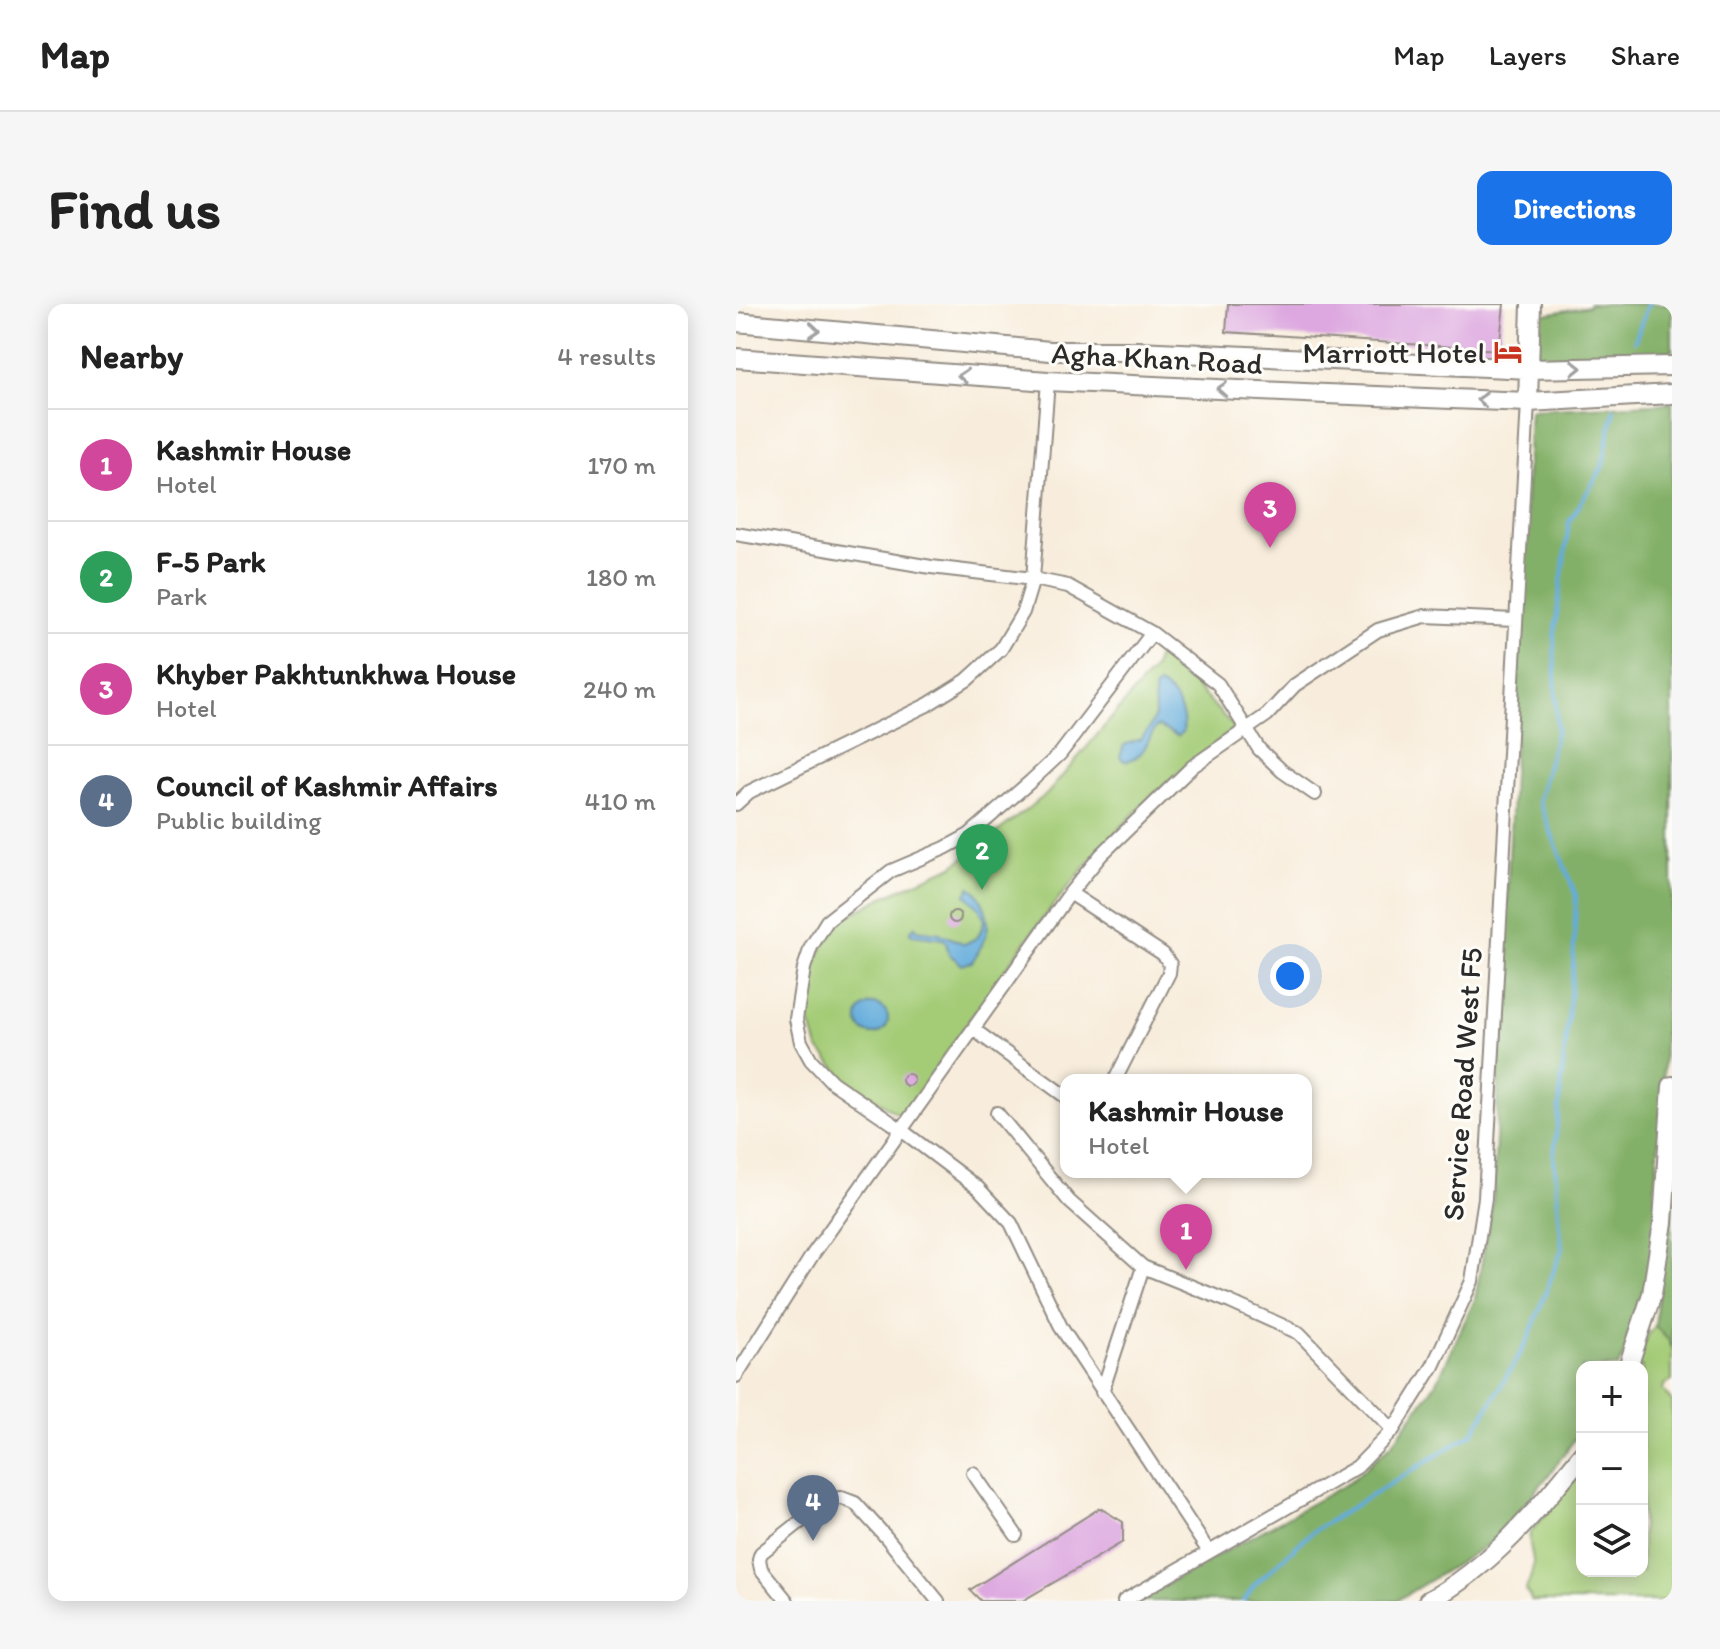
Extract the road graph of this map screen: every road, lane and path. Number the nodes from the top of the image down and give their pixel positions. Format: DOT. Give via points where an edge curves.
graph roads {
  1 [pos="1531,304"];
  2 [pos="736,322"];
  3 [pos="1050,351"];
  4 [pos="736,358"];
  5 [pos="1672,366"];
  6 [pos="1530,369"];
  7 [pos="1048,381"];
  8 [pos="1672,394"];
  9 [pos="1528,402"];
  10 [pos="736,534"];
  11 [pos="1033,579"];
  12 [pos="1515,620"];
  13 [pos="1152,633"];
  14 [pos="1247,728"];
  15 [pos="1315,794"];
  16 [pos="736,804"];
  17 [pos="1070,893"];
  18 [pos="973,1029"];
  19 [pos="1118,1074"];
  20 [pos="1672,1086"];
  21 [pos="1060,1093"];
  22 [pos="997,1113"];
  23 [pos="902,1131"];
  24 [pos="1143,1267"];
  25 [pos="1630,1361"];
  26 [pos="736,1376"];
  27 [pos="1102,1392"];
  28 [pos="1393,1430"];
  29 [pos="1576,1463"];
  30 [pos="973,1473"];
  31 [pos="1016,1535"];
  32 [pos="1209,1552"];
  33 [pos="787,1601"];
  34 [pos="938,1601"];
  35 [pos="1124,1601"];
  36 [pos="1428,1601"];
  1 -- 6 [label="street"];
  2 -- 3 [label="street, Agha Khan Road, one-way"];
  3 -- 6 [label="street, Agha Khan Road"];
  3 -- 7 [label="street"];
  7 -- 4 [label="street, Agha Khan Road, one-way"];
  6 -- 5 [label="street, Agha Khan Road, one-way"];
  6 -- 9 [label="street"];
  9 -- 7 [label="street, Agha Khan Road, one-way"];
  7 -- 11 [label="street"];
  8 -- 9 [label="street, Agha Khan Road"];
  9 -- 12 [label="street, Service Road West F5"];
  10 -- 11 [label="street"];
  11 -- 13 [label="street" via="1068,586"];
  11 -- 16 [label="street" via="1023,612 1001,649 967,680 749,792"];
  12 -- 14 [label="street" via="1425,616 1378,630 1295,685"];
  12 -- 28 [label="street, Service Road West F5" via="1485,1198 1472,1281 1433,1366"];
  13 -- 14 [label="street" via="1218,684"];
  13 -- 23 [label="street" via="1060,754 969,835 891,871 827,921 811,947 798,990 801,1042 832,1082"];
  14 -- 15 [label="street" via="1259,749"];
  14 -- 17 [label="street" via="1193,766 1101,855"];
  17 -- 18 [label="street"];
  17 -- 19 [label="street" via="1163,954 1170,964"];
  18 -- 21 [label="street"];
  18 -- 23 [label="street"];
  20 -- 25 [label="street" via="1663,1222 1652,1294"];
  22 -- 24 [label="street" via="1069,1201"];
  23 -- 26 [label="street" via="813,1254"];
  23 -- 27 [label="street" via="978,1188 1011,1223 1062,1329"];
  24 -- 27 [label="street"];
  24 -- 28 [label="street" via="1299,1333"];
  27 -- 32 [label="street"];
  28 -- 32 [label="street, Service Road West F5" via="1357,1467"];
  29 -- 36 [label="street" via="1498,1550"];
  30 -- 31 [label="street"];
  32 -- 35 [label="street, Service Road West F5"];
  33 -- 34 [label="street" via="761,1569 761,1553 829,1499 842,1498 855,1503"];
}
